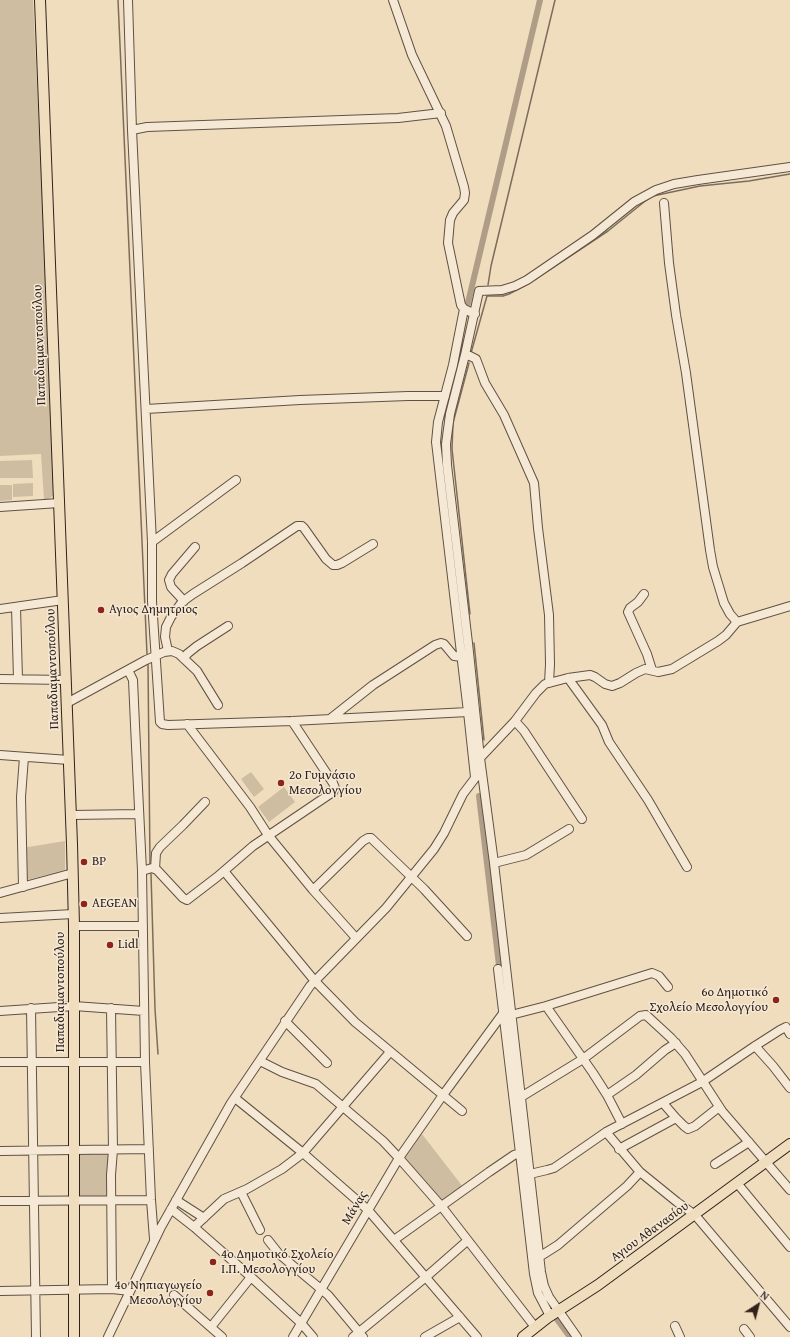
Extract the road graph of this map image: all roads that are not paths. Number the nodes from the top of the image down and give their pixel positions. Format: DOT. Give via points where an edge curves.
graph roads {
  1 [pos="40,0"];
  2 [pos="128,0"];
  3 [pos="393,0"];
  4 [pos="441,113"];
  5 [pos="132,130"];
  6 [pos="790,166"];
  7 [pos="664,202"];
  8 [pos="464,309"];
  9 [pos="475,314"];
  10 [pos="465,355"];
  11 [pos="445,396"];
  12 [pos="146,409"];
  13 [pos="236,480"];
  14 [pos="59,503"];
  15 [pos="0,507"];
  16 [pos="152,542"];
  17 [pos="373,544"];
  18 [pos="195,547"];
  19 [pos="644,594"];
  20 [pos="63,600"];
  21 [pos="184,600"];
  22 [pos="790,606"];
  23 [pos="16,607"];
  24 [pos="0,609"];
  25 [pos="737,622"];
  26 [pos="228,626"];
  27 [pos="168,652"];
  28 [pos="156,656"];
  29 [pos="462,657"];
  30 [pos="184,659"];
  31 [pos="128,670"];
  32 [pos="652,670"];
  33 [pos="568,678"];
  34 [pos="0,679"];
  35 [pos="18,679"];
  36 [pos="66,680"];
  37 [pos="549,683"];
  38 [pos="67,702"];
  39 [pos="218,705"];
  40 [pos="468,712"];
  41 [pos="330,719"];
  42 [pos="292,721"];
  43 [pos="515,721"];
  44 [pos="187,724"];
  45 [pos="0,755"];
  46 [pos="24,757"];
  47 [pos="480,758"];
  48 [pos="69,760"];
  49 [pos="482,771"];
  50 [pos="475,777"];
  51 [pos="204,802"];
  52 [pos="139,814"];
  53 [pos="71,815"];
  54 [pos="582,818"];
  55 [pos="569,829"];
  56 [pos="268,835"];
  57 [pos="494,863"];
  58 [pos="687,867"];
  59 [pos="155,869"];
  60 [pos="142,871"];
  61 [pos="224,871"];
  62 [pos="73,873"];
  63 [pos="412,878"];
  64 [pos="23,886"];
  65 [pos="313,890"];
  66 [pos="0,893"];
  67 [pos="73,914"];
  68 [pos="0,918"];
  69 [pos="74,926"];
  70 [pos="143,926"];
  71 [pos="467,936"];
  72 [pos="356,938"];
  73 [pos="498,969"];
  74 [pos="314,980"];
  75 [pos="668,987"];
  76 [pos="74,1006"];
  77 [pos="546,1006"];
  78 [pos="31,1008"];
  79 [pos="111,1008"];
  80 [pos="0,1011"];
  81 [pos="144,1011"];
  82 [pos="507,1014"];
  83 [pos="286,1021"];
  84 [pos="790,1034"];
  85 [pos="676,1043"];
  86 [pos="755,1046"];
  87 [pos="390,1052"];
  88 [pos="583,1059"];
  89 [pos="260,1061"];
  90 [pos="0,1062"];
  91 [pos="73,1062"];
  92 [pos="111,1062"];
  93 [pos="146,1062"];
  94 [pos="32,1063"];
  95 [pos="327,1063"];
  96 [pos="702,1082"];
  97 [pos="790,1088"];
  98 [pos="443,1095"];
  99 [pos="607,1095"];
  100 [pos="521,1097"];
  101 [pos="235,1098"];
  102 [pos="663,1103"];
  103 [pos="342,1106"];
  104 [pos="719,1107"];
  105 [pos="462,1111"];
  106 [pos="676,1118"];
  107 [pos="622,1124"];
  108 [pos="606,1132"];
  109 [pos="749,1142"];
  110 [pos="790,1144"];
  111 [pos="74,1149"];
  112 [pos="149,1149"];
  113 [pos="619,1149"];
  114 [pos="113,1150"];
  115 [pos="0,1151"];
  116 [pos="33,1151"];
  117 [pos="303,1153"];
  118 [pos="520,1153"];
  119 [pos="399,1158"];
  120 [pos="766,1162"];
  121 [pos="715,1164"];
  122 [pos="640,1172"];
  123 [pos="530,1174"];
  124 [pos="737,1183"];
  125 [pos="790,1190"];
  126 [pos="241,1192"];
  127 [pos="74,1200"];
  128 [pos="151,1200"];
  129 [pos="176,1200"];
  130 [pos="0,1201"];
  131 [pos="34,1201"];
  132 [pos="112,1201"];
  133 [pos="442,1207"];
  134 [pos="171,1209"];
  135 [pos="368,1210"];
  136 [pos="695,1215"];
  137 [pos="204,1218"];
  138 [pos="194,1227"];
  139 [pos="260,1230"];
  140 [pos="154,1240"];
  141 [pos="268,1240"];
  142 [pos="394,1240"];
  143 [pos="467,1241"];
  144 [pos="790,1247"];
  145 [pos="539,1257"];
  146 [pos="251,1277"];
  147 [pos="426,1277"];
  148 [pos="321,1288"];
  149 [pos="74,1289"];
  150 [pos="112,1289"];
  151 [pos="35,1290"];
  152 [pos="0,1291"];
  153 [pos="130,1291"];
  154 [pos="174,1295"];
  155 [pos="554,1314"];
  156 [pos="460,1317"];
  157 [pos="301,1323"];
  158 [pos="789,1323"];
  159 [pos="675,1326"];
  160 [pos="211,1327"];
  161 [pos="535,1327"];
  162 [pos="744,1329"];
  163 [pos="358,1335"];
  164 [pos="111,1336"];
  165 [pos="36,1337"];
  166 [pos="74,1337"];
  167 [pos="222,1337"];
  168 [pos="293,1337"];
  169 [pos="313,1337"];
  170 [pos="425,1337"];
  171 [pos="477,1337"];
  172 [pos="523,1337"];
  173 [pos="577,1337"];
  174 [pos="680,1337"];
  175 [pos="750,1337"];
  1 -- 14 [label="main road, Παπαδιαμαντοπούλου"];
  2 -- 5 [label="street"];
  3 -- 4 [label="street" via="412,55"];
  4 -- 5 [label="street" via="398,118 147,127"];
  4 -- 8 [label="street" via="465,194 464,200 450,220 448,243 460,304"];
  5 -- 12 [label="street"];
  6 -- 9 [label="street" via="674,184 656,190 634,202 593,235 526,280 502,290 479,290"];
  7 -- 25 [label="street" via="669,263 710,550 724,603"];
  8 -- 9 [label="street"];
  8 -- 11 [label="street"];
  9 -- 10 [label="street"];
  10 -- 37 [label="street" via="476,359 485,383 506,418 534,483 550,618"];
  10 -- 47 [label="street" via="448,425 446,455"];
  11 -- 12 [label="street" via="300,400"];
  11 -- 29 [label="street" via="437,429 437,452"];
  12 -- 16 [label="street"];
  13 -- 16 [label="street"];
  14 -- 15 [label="street"];
  14 -- 20 [label="main road, Παπαδιαμαντοπούλου"];
  16 -- 28 [label="street" via="152,601"];
  17 -- 21 [label="street" via="342,563 333,565 304,528 297,526"];
  18 -- 21 [label="street" via="168,580 171,587"];
  19 -- 32 [label="street" via="628,612"];
  20 -- 23 [label="street"];
  20 -- 36 [label="main road, Παπαδιαμαντοπούλου"];
  21 -- 27 [label="street" via="167,625 165,637"];
  22 -- 25 [label="street"];
  23 -- 24 [label="street"];
  23 -- 35 [label="street"];
  25 -- 32 [label="street" via="718,642 681,665 663,672"];
  26 -- 30 [label="street" via="197,646"];
  27 -- 28 [label="street"];
  27 -- 30 [label="street" via="175,652"];
  28 -- 31 [label="street"];
  28 -- 44 [label="street" via="160,722 166,725"];
  29 -- 40 [label="street"];
  29 -- 41 [label="street" via="454,656 444,644 435,645 373,685"];
  30 -- 39 [label="street" via="200,673"];
  31 -- 38 [label="street"];
  31 -- 52 [label="street" via="134,689"];
  32 -- 33 [label="street" via="642,670 612,686 590,676"];
  33 -- 37 [label="street"];
  33 -- 58 [label="street" via="602,725 609,742 648,800"];
  34 -- 35 [label="street"];
  35 -- 36 [label="street"];
  36 -- 38 [label="main road, Παπαδιαμαντοπούλου"];
  37 -- 43 [label="street" via="538,690"];
  38 -- 48 [label="main road, Παπαδιαμαντοπούλου"];
  40 -- 41 [label="street"];
  40 -- 50 [label="street"];
  41 -- 42 [label="street"];
  42 -- 44 [label="street"];
  42 -- 56 [label="street" via="335,788 332,793"];
  43 -- 47 [label="street"];
  43 -- 54 [label="street"];
  44 -- 56 [label="street"];
  45 -- 46 [label="street"];
  46 -- 48 [label="street"];
  46 -- 64 [label="street" via="21,797"];
  47 -- 49 [label="street"];
  48 -- 53 [label="main road, Παπαδιαμαντοπούλου"];
  49 -- 50 [label="street"];
  49 -- 57 [label="street"];
  50 -- 63 [label="street" via="459,801 439,842"];
  51 -- 59 [label="street" via="160,847 156,853"];
  52 -- 53 [label="street"];
  52 -- 60 [label="street"];
  53 -- 62 [label="main road, Παπαδιαμαντοπούλου"];
  55 -- 57 [label="street" via="526,855"];
  56 -- 61 [label="street"];
  56 -- 65 [label="street"];
  57 -- 82 [label="street"];
  59 -- 60 [label="street"];
  59 -- 61 [label="street" via="182,898 187,900"];
  60 -- 70 [label="street"];
  61 -- 74 [label="street"];
  62 -- 64 [label="street"];
  62 -- 67 [label="main road, Παπαδιαμαντοπούλου"];
  63 -- 65 [label="street" via="369,838"];
  63 -- 71 [label="street"];
  63 -- 72 [label="street"];
  64 -- 66 [label="street"];
  65 -- 72 [label="street"];
  67 -- 68 [label="street"];
  67 -- 69 [label="main road, Παπαδιαμαντοπούλου"];
  69 -- 70 [label="street"];
  69 -- 76 [label="main road, Παπαδιαμαντοπούλου"];
  70 -- 81 [label="street"];
  72 -- 74 [label="street"];
  73 -- 82 [label="street"];
  74 -- 83 [label="street"];
  74 -- 87 [label="street" via="361,1028"];
  75 -- 77 [label="street" via="659,976 652,973"];
  76 -- 78 [label="street"];
  76 -- 79 [label="street"];
  76 -- 91 [label="main road, Παπαδιαμαντοπούλου"];
  77 -- 82 [label="street"];
  77 -- 88 [label="street"];
  78 -- 80 [label="street"];
  78 -- 94 [label="street"];
  79 -- 81 [label="street"];
  79 -- 92 [label="street"];
  81 -- 93 [label="street"];
  82 -- 98 [label="street, Μάνας"];
  82 -- 100 [label="street"];
  82 -- 118 [label="street"];
  83 -- 89 [label="street"];
  83 -- 95 [label="street"];
  84 -- 86 [label="street" via="786,1027"];
  85 -- 88 [label="street" via="648,1016 643,1015"];
  85 -- 96 [label="street"];
  85 -- 99 [label="street"];
  86 -- 96 [label="street"];
  86 -- 97 [label="street"];
  87 -- 98 [label="street"];
  87 -- 103 [label="street"];
  88 -- 99 [label="street"];
  88 -- 100 [label="street"];
  89 -- 101 [label="street"];
  89 -- 103 [label="street" via="316,1084"];
  90 -- 94 [label="street"];
  91 -- 92 [label="street"];
  91 -- 94 [label="street"];
  91 -- 111 [label="main road, Παπαδιαμαντοπούλου"];
  92 -- 93 [label="street"];
  92 -- 114 [label="street"];
  93 -- 112 [label="street"];
  94 -- 116 [label="street"];
  96 -- 102 [label="street"];
  96 -- 104 [label="street"];
  98 -- 105 [label="street"];
  98 -- 119 [label="street, Μάνας"];
  99 -- 107 [label="street"];
  100 -- 123 [label="street"];
  101 -- 117 [label="street"];
  101 -- 129 [label="street"];
  102 -- 106 [label="street"];
  102 -- 107 [label="street"];
  103 -- 117 [label="street"];
  103 -- 119 [label="street"];
  104 -- 106 [label="street" via="690,1128 686,1128"];
  104 -- 109 [label="street"];
  106 -- 113 [label="street"];
  107 -- 108 [label="street"];
  108 -- 113 [label="street"];
  108 -- 123 [label="street" via="552,1169"];
  109 -- 120 [label="street"];
  109 -- 121 [label="street"];
  110 -- 120 [label="main road, Αγιου Αθανασίου"];
  111 -- 114 [label="street"];
  111 -- 116 [label="street"];
  111 -- 127 [label="main road, Παπαδιαμαντοπούλου"];
  112 -- 114 [label="street"];
  112 -- 128 [label="street"];
  113 -- 122 [label="street"];
  114 -- 132 [label="street"];
  115 -- 116 [label="street"];
  116 -- 131 [label="street"];
  117 -- 126 [label="street" via="282,1169"];
  117 -- 135 [label="street"];
  118 -- 133 [label="street" via="489,1172"];
  118 -- 155 [label="street" via="538,1293"];
  119 -- 133 [label="street"];
  119 -- 135 [label="street, Μάνας"];
  120 -- 124 [label="main road, Αγιου Αθανασίου"];
  120 -- 125 [label="street"];
  122 -- 136 [label="street"];
  122 -- 145 [label="street" via="558,1245"];
  123 -- 145 [label="street"];
  124 -- 136 [label="main road, Αγιου Αθανασίου"];
  124 -- 144 [label="street"];
  126 -- 137 [label="street" via="221,1201"];
  126 -- 139 [label="street"];
  127 -- 131 [label="street"];
  127 -- 132 [label="street"];
  127 -- 149 [label="main road, Παπαδιαμαντοπούλου"];
  128 -- 132 [label="street"];
  128 -- 140 [label="street"];
  129 -- 134 [label="street"];
  129 -- 137 [label="street"];
  130 -- 131 [label="street"];
  131 -- 151 [label="street"];
  132 -- 150 [label="street"];
  133 -- 142 [label="street"];
  133 -- 143 [label="street"];
  134 -- 138 [label="street"];
  134 -- 140 [label="street"];
  135 -- 142 [label="street"];
  135 -- 148 [label="street, Μάνας"];
  136 -- 155 [label="main road, Αγιου Αθανασίου"];
  136 -- 158 [label="street"];
  137 -- 138 [label="street"];
  138 -- 146 [label="street"];
  140 -- 153 [label="street"];
  141 -- 148 [label="street" via="279,1254"];
  142 -- 147 [label="street"];
  143 -- 147 [label="street"];
  143 -- 161 [label="street"];
  145 -- 155 [label="street" via="544,1286"];
  146 -- 157 [label="street"];
  146 -- 160 [label="street"];
  147 -- 156 [label="street"];
  147 -- 163 [label="street"];
  148 -- 157 [label="street, Μάνας"];
  148 -- 163 [label="street"];
  149 -- 150 [label="street"];
  149 -- 151 [label="street"];
  149 -- 166 [label="main road, Παπαδιαμαντοπούλου"];
  150 -- 153 [label="street"];
  151 -- 152 [label="street"];
  151 -- 165 [label="street"];
  153 -- 164 [label="street"];
  154 -- 160 [label="street"];
  155 -- 161 [label="main road, Αγιου Αθανασίου"];
  155 -- 173 [label="street"];
  156 -- 170 [label="street"];
  156 -- 171 [label="street"];
  157 -- 168 [label="street, Μάνας"];
  157 -- 169 [label="street"];
  159 -- 174 [label="street"];
  160 -- 167 [label="street"];
  161 -- 172 [label="main road, Αγιου Αθανασίου"];
  162 -- 175 [label="street"];
}
